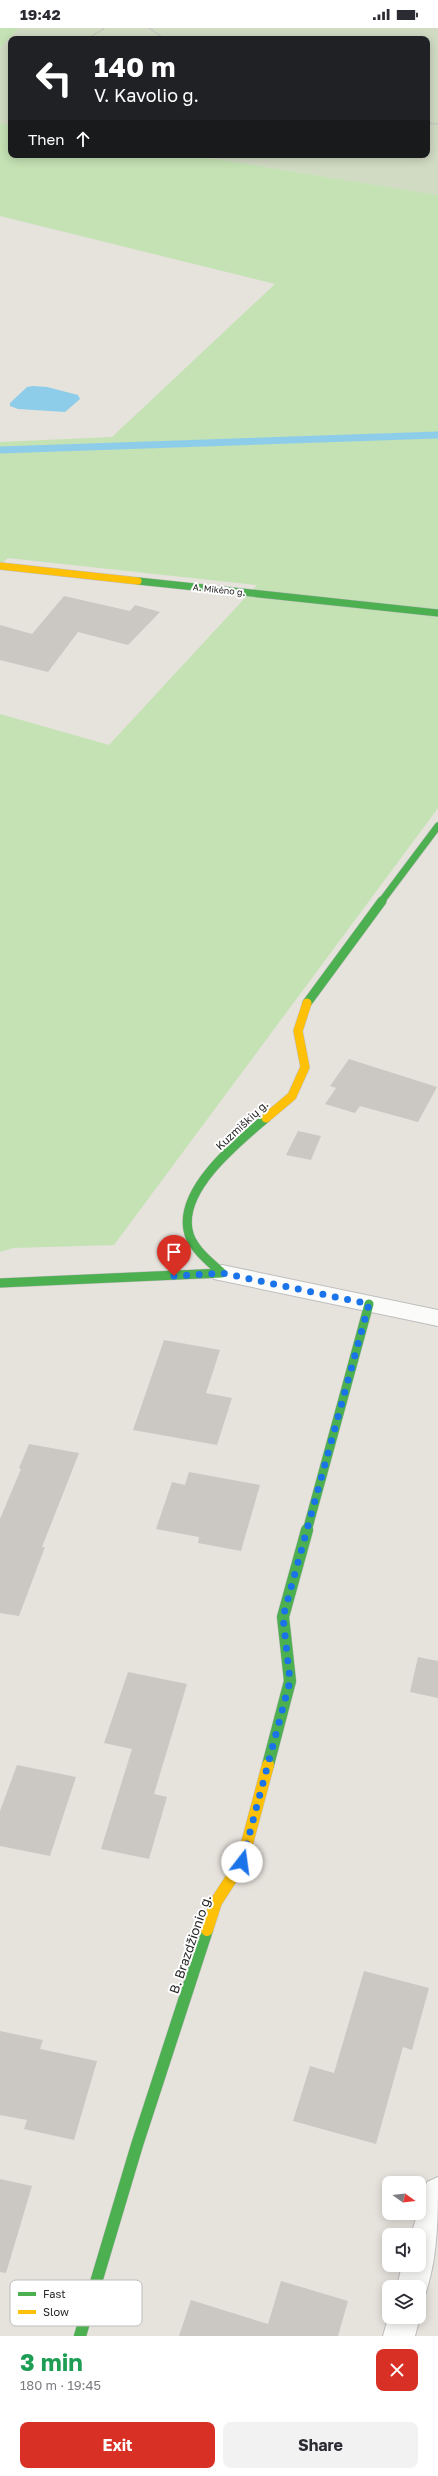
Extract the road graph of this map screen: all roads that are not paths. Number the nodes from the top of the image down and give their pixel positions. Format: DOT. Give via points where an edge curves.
graph roads {
  1 [pos="0,566"];
  2 [pos="438,613"];
  3 [pos="438,826"];
  4 [pos="222,1273"];
  5 [pos="0,1283"];
  6 [pos="369,1304"];
  7 [pos="438,1318"];
  8 [pos="438,2192"];
  9 [pos="426,2237"];
  10 [pos="97,2280"];
  11 [pos="402,2324"];
  12 [pos="83,2326"];
  13 [pos="80,2336"];
  14 [pos="399,2336"];
  1 -- 2 [label="street, A. Mikėno g."];
  3 -- 4 [label="street, Kuzmiškių g." via="307,1004 298,1032 305,1067 292,1096 232,1148 189,1205 188,1230 202,1254"];
  4 -- 5 [label="street"];
  4 -- 6 [label="street"];
  6 -- 7 [label="street"];
  6 -- 10 [label="street, B. Brazdžionio g." via="283,1617 290,1681 242,1862 216,1902 137,2145"];
  8 -- 9 [label="street"];
  11 -- 14 [label="street"];
  12 -- 13 [label="street, B. Brazdžionio g."];
}
